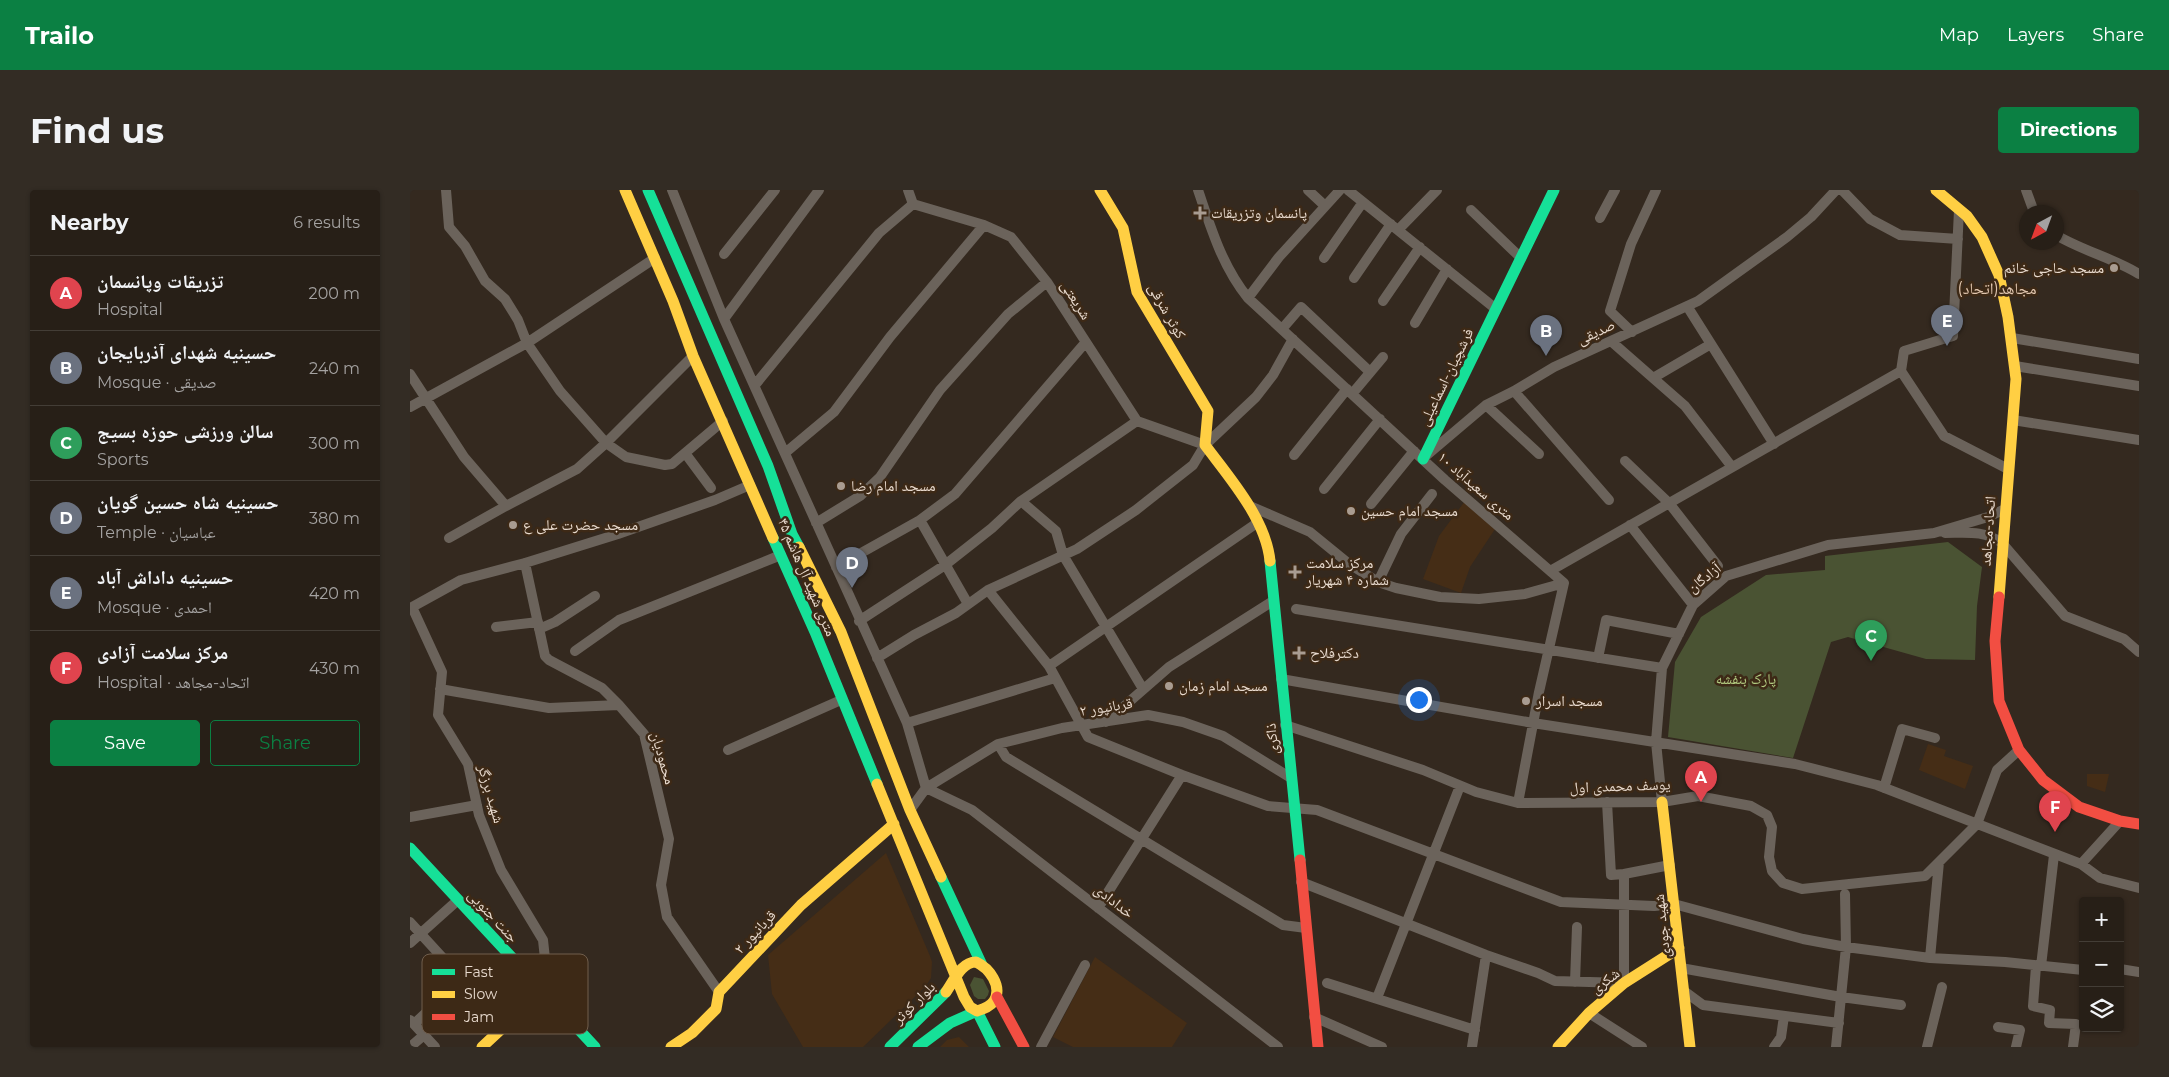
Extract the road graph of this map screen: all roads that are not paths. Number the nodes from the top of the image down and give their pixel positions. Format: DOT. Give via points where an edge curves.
graph roads {
  1 [pos="446,190"];
  2 [pos="625,190"];
  3 [pos="648,190"];
  4 [pos="672,190"];
  5 [pos="775,190"];
  6 [pos="819,190"];
  7 [pos="908,190"];
  8 [pos="1100,190"];
  9 [pos="1198,190"];
  10 [pos="1308,190"];
  11 [pos="1340,190"];
  12 [pos="1348,190"];
  13 [pos="1437,190"];
  14 [pos="1554,190"];
  15 [pos="1615,190"];
  16 [pos="1656,190"];
  17 [pos="2026,190"];
  18 [pos="1844,191"];
  19 [pos="1940,191"];
  20 [pos="1363,202"];
  21 [pos="913,204"];
  22 [pos="1324,205"];
  23 [pos="2031,205"];
  24 [pos="1471,210"];
  25 [pos="1960,210"];
  26 [pos="1600,218"];
  27 [pos="984,225"];
  28 [pos="1395,227"];
  29 [pos="1958,239"];
  30 [pos="2064,240"];
  31 [pos="1420,247"];
  32 [pos="724,254"];
  33 [pos="655,258"];
  34 [pos="1324,258"];
  35 [pos="1521,258"];
  36 [pos="1446,269"];
  37 [pos="2139,274"];
  38 [pos="1354,278"];
  39 [pos="1046,282"];
  40 [pos="1248,298"];
  41 [pos="1383,301"];
  42 [pos="1687,306"];
  43 [pos="1496,309"];
  44 [pos="724,319"];
  45 [pos="1415,323"];
  46 [pos="1282,329"];
  47 [pos="1632,332"];
  48 [pos="2012,338"];
  49 [pos="1292,339"];
  50 [pos="1612,342"];
  51 [pos="527,343"];
  52 [pos="1085,343"];
  53 [pos="1711,344"];
  54 [pos="693,356"];
  55 [pos="1383,357"];
  56 [pos="2139,359"];
  57 [pos="2015,366"];
  58 [pos="1901,371"];
  59 [pos="1370,372"];
  60 [pos="410,374"];
  61 [pos="1652,378"];
  62 [pos="755,385"];
  63 [pos="2139,386"];
  64 [pos="1514,391"];
  65 [pos="1350,392"];
  66 [pos="425,399"];
  67 [pos="1486,405"];
  68 [pos="410,407"];
  69 [pos="1380,420"];
  70 [pos="2012,420"];
  71 [pos="723,421"];
  72 [pos="1138,421"];
  73 [pos="2139,440"];
  74 [pos="606,443"];
  75 [pos="1774,444"];
  76 [pos="1205,445"];
  77 [pos="785,453"];
  78 [pos="684,454"];
  79 [pos="1539,454"];
  80 [pos="1294,455"];
  81 [pos="1419,455"];
  82 [pos="1625,461"];
  83 [pos="1732,467"];
  84 [pos="2008,469"];
  85 [pos="750,485"];
  86 [pos="711,488"];
  87 [pos="1324,489"];
  88 [pos="1432,494"];
  89 [pos="1608,500"];
  90 [pos="1021,501"];
  91 [pos="1669,503"];
  92 [pos="1371,504"];
  93 [pos="506,506"];
  94 [pos="1250,506"];
  95 [pos="2005,509"];
  96 [pos="920,520"];
  97 [pos="1257,523"];
  98 [pos="816,524"];
  99 [pos="1630,525"];
  100 [pos="1934,533"];
  101 [pos="449,538"];
  102 [pos="2002,543"];
  103 [pos="781,555"];
  104 [pos="1063,555"];
  105 [pos="525,563"];
  106 [pos="945,565"];
  107 [pos="1718,566"];
  108 [pos="836,567"];
  109 [pos="1550,570"];
  110 [pos="1378,582"];
  111 [pos="1564,583"];
  112 [pos="988,590"];
  113 [pos="595,596"];
  114 [pos="1273,601"];
  115 [pos="968,604"];
  116 [pos="1693,605"];
  117 [pos="411,607"];
  118 [pos="1296,608"];
  119 [pos="860,621"];
  120 [pos="539,625"];
  121 [pos="496,627"];
  122 [pos="1106,627"];
  123 [pos="1679,634"];
  124 [pos="1549,649"];
  125 [pos="575,651"];
  126 [pos="2139,652"];
  127 [pos="877,658"];
  128 [pos="1598,658"];
  129 [pos="1049,666"];
  130 [pos="1662,668"];
  131 [pos="1055,678"];
  132 [pos="1280,679"];
  133 [pos="440,688"];
  134 [pos="1143,689"];
  135 [pos="841,700"];
  136 [pos="619,704"];
  137 [pos="907,723"];
  138 [pos="1105,723"];
  139 [pos="1533,723"];
  140 [pos="1285,725"];
  141 [pos="1081,726"];
  142 [pos="1935,738"];
  143 [pos="1656,742"];
  144 [pos="998,744"];
  145 [pos="728,750"];
  146 [pos="2019,750"];
  147 [pos="1182,775"];
  148 [pos="1291,778"];
  149 [pos="1460,786"];
  150 [pos="926,788"];
  151 [pos="1884,788"];
  152 [pos="1607,802"];
  153 [pos="1662,802"];
  154 [pos="1518,803"];
  155 [pos="477,805"];
  156 [pos="1294,808"];
  157 [pos="910,810"];
  158 [pos="410,817"];
  159 [pos="2120,821"];
  160 [pos="894,824"];
  161 [pos="1977,824"];
  162 [pos="2139,824"];
  163 [pos="1142,839"];
  164 [pos="410,848"];
  165 [pos="1433,855"];
  166 [pos="2054,855"];
  167 [pos="1939,862"];
  168 [pos="2081,864"];
  169 [pos="1670,865"];
  170 [pos="1624,874"];
  171 [pos="1301,882"];
  172 [pos="2139,888"];
  173 [pos="1845,894"];
  174 [pos="458,900"];
  175 [pos="1674,904"];
  176 [pos="1624,905"];
  177 [pos="1098,908"];
  178 [pos="410,922"];
  179 [pos="1406,924"];
  180 [pos="1577,927"];
  181 [pos="1306,928"];
  182 [pos="421,933"];
  183 [pos="410,943"];
  184 [pos="1846,947"];
  185 [pos="1679,948"];
  186 [pos="440,954"];
  187 [pos="508,954"];
  188 [pos="544,954"];
  189 [pos="1486,955"];
  190 [pos="1930,958"];
  191 [pos="982,965"];
  192 [pos="1085,965"];
  193 [pos="2038,966"];
  194 [pos="1681,968"];
  195 [pos="2079,970"];
  196 [pos="2124,970"];
  197 [pos="2139,972"];
  198 [pos="957,978"];
  199 [pos="1575,982"];
  200 [pos="1327,983"];
  201 [pos="1624,983"];
  202 [pos="1942,987"];
  203 [pos="1684,991"];
  204 [pos="719,992"];
  205 [pos="997,997"];
  206 [pos="1841,997"];
  207 [pos="1377,998"];
  208 [pos="1901,1005"];
  209 [pos="977,1011"];
  210 [pos="1589,1012"];
  211 [pos="422,1013"];
  212 [pos="1784,1016"];
  213 [pos="1314,1017"];
  214 [pos="412,1022"];
  215 [pos="1838,1022"];
  216 [pos="1998,1027"];
  217 [pos="1475,1030"];
  218 [pos="422,1033"];
  219 [pos="496,1034"];
  220 [pos="583,1034"];
  221 [pos="424,1035"];
  222 [pos="1020,1045"];
  223 [pos="1475,1046"];
  224 [pos="410,1047"];
  225 [pos="435,1047"];
  226 [pos="482,1047"];
  227 [pos="595,1047"];
  228 [pos="671,1047"];
  229 [pos="890,1047"];
  230 [pos="918,1047"];
  231 [pos="994,1047"];
  232 [pos="1041,1047"];
  233 [pos="1278,1047"];
  234 [pos="1318,1047"];
  235 [pos="1382,1047"];
  236 [pos="1558,1047"];
  237 [pos="1642,1047"];
  238 [pos="1690,1047"];
  239 [pos="1774,1047"];
  240 [pos="1836,1047"];
  241 [pos="1927,1047"];
  242 [pos="2016,1047"];
  243 [pos="2073,1047"];
  1 -- 51 [label="street" via="448,227 465,246 485,282 505,299"];
  2 -- 33 [label="main road, ۴۵ متری شهید آل هاشم"];
  3 -- 157 [label="main road, ۴۵ متری شهید آل هاشم" via="768,466 792,534 841,632"];
  4 -- 44 [label="street"];
  5 -- 32 [label="street"];
  6 -- 44 [label="street"];
  7 -- 21 [label="street"];
  8 -- 76 [label="main road, کوثر شرقی" via="1123,228 1137,292 1208,411"];
  9 -- 40 [label="street, ۱۰ متری سعیدآباد" via="1223,259 1234,281"];
  10 -- 22 [label="street"];
  11 -- 22 [label="street"];
  12 -- 20 [label="street"];
  13 -- 28 [label="street"];
  14 -- 35 [label="main road, فرشچیان-اسماعیلی"];
  15 -- 26 [label="street"];
  16 -- 47 [label="street" via="1631,244 1610,311"];
  17 -- 23 [label="street"];
  18 -- 29 [label="street" via="1870,219 1900,235"];
  18 -- 42 [label="street, صدیقی" via="1715,290"];
  19 -- 25 [label="main road, اتحاد-مجاهد"];
  20 -- 28 [label="street"];
  20 -- 34 [label="street"];
  21 -- 27 [label="street, شریعتی"];
  21 -- 62 [label="street" via="879,233"];
  22 -- 40 [label="street"];
  24 -- 35 [label="street"];
  25 -- 29 [label="street"];
  25 -- 48 [label="main road, اتحاد-مجاهد" via="1970,219 1987,246 2004,296"];
  27 -- 39 [label="street, شریعتی" via="1011,237"];
  27 -- 77 [label="street" via="890,337 834,412"];
  28 -- 31 [label="street"];
  28 -- 38 [label="street"];
  29 -- 58 [label="street" via="1953,336 1904,351"];
  30 -- 37 [label="street" via="2119,262"];
  31 -- 36 [label="street"];
  31 -- 41 [label="street"];
  33 -- 51 [label="street"];
  33 -- 54 [label="main road, ۴۵ متری شهید آل هاشم"];
  35 -- 43 [label="main road, فرشچیان-اسماعیلی"];
  36 -- 43 [label="street"];
  36 -- 45 [label="street"];
  39 -- 52 [label="street, شریعتی"];
  39 -- 98 [label="street" via="1008,314 940,390 880,477 860,496"];
  40 -- 46 [label="street, ۱۰ متری سعیدآباد"];
  42 -- 47 [label="street, صدیقی"];
  42 -- 53 [label="street"];
  43 -- 81 [label="main road, فرشچیان-اسماعیلی"];
  44 -- 62 [label="street"];
  46 -- 49 [label="street, ۱۰ متری سعیدآباد"];
  46 -- 59 [label="street" via="1301,308"];
  47 -- 50 [label="street, صدیقی"];
  48 -- 56 [label="street"];
  48 -- 57 [label="main road, اتحاد-مجاهد"];
  49 -- 65 [label="street, ۱۰ متری سعیدآباد"];
  49 -- 76 [label="street" via="1273,375 1256,397"];
  50 -- 61 [label="street"];
  50 -- 64 [label="street, صدیقی" via="1554,367"];
  51 -- 66 [label="street"];
  51 -- 74 [label="street" via="560,391"];
  52 -- 72 [label="street, شریعتی"];
  52 -- 96 [label="street" via="955,494"];
  53 -- 61 [label="street"];
  53 -- 75 [label="street"];
  54 -- 71 [label="main road, ۴۵ متری شهید آل هاشم"];
  54 -- 74 [label="street"];
  55 -- 59 [label="street"];
  57 -- 63 [label="street"];
  57 -- 70 [label="main road, اتحاد-مجاهد"];
  58 -- 75 [label="street"];
  58 -- 84 [label="street" via="1944,436"];
  59 -- 65 [label="street"];
  60 -- 66 [label="street"];
  61 -- 83 [label="street" via="1684,406"];
  62 -- 77 [label="street"];
  64 -- 67 [label="street, صدیقی"];
  64 -- 89 [label="street"];
  65 -- 69 [label="street, ۱۰ متری سعیدآباد"];
  65 -- 80 [label="street"];
  66 -- 68 [label="street"];
  66 -- 93 [label="street" via="464,457"];
  67 -- 79 [label="street"];
  67 -- 81 [label="street, صدیقی"];
  69 -- 81 [label="street, ۱۰ متری سعیدآباد"];
  69 -- 87 [label="street"];
  70 -- 73 [label="street"];
  70 -- 84 [label="main road, اتحاد-مجاهد"];
  71 -- 78 [label="street"];
  71 -- 85 [label="main road, ۴۵ متری شهید آل هاشم"];
  72 -- 76 [label="street"];
  72 -- 90 [label="street"];
  74 -- 78 [label="street" via="631,460 664,465 672,464"];
  74 -- 93 [label="street" via="578,469"];
  75 -- 83 [label="street"];
  76 -- 94 [label="main road, ذاکری"];
  76 -- 104 [label="street" via="1193,465 1136,510"];
  77 -- 98 [label="street"];
  78 -- 86 [label="street"];
  81 -- 92 [label="street, صدیقی"];
  81 -- 109 [label="street, ۱۰ متری سعیدآباد"];
  82 -- 91 [label="street"];
  83 -- 91 [label="street"];
  84 -- 95 [label="main road, اتحاد-مجاهد"];
  85 -- 103 [label="main road, ۴۵ متری شهید آل هاشم"];
  85 -- 105 [label="street" via="706,503"];
  88 -- 110 [label="street" via="1401,534"];
  90 -- 104 [label="street" via="1056,531"];
  90 -- 106 [label="street"];
  91 -- 99 [label="street"];
  91 -- 107 [label="street"];
  93 -- 101 [label="street"];
  94 -- 97 [label="main road, ذاکری"];
  94 -- 110 [label="street" via="1310,532"];
  95 -- 100 [label="street"];
  95 -- 102 [label="main road, اتحاد-مجاهد"];
  96 -- 106 [label="street"];
  96 -- 108 [label="street"];
  97 -- 114 [label="main road, ذاکری" via="1268,551"];
  97 -- 122 [label="street"];
  98 -- 108 [label="street"];
  99 -- 109 [label="street"];
  99 -- 116 [label="street"];
  100 -- 102 [label="street" via="1980,533 1993,536"];
  100 -- 116 [label="street, آزادگان" via="1828,545 1726,576"];
  102 -- 126 [label="street" via="2065,616 2124,639"];
  102 -- 146 [label="main road, اتحاد-مجاهد" via="1995,641 1999,701"];
  103 -- 125 [label="street" via="619,620"];
  103 -- 135 [label="main road, ۴۵ متری شهید آل هاشم"];
  104 -- 112 [label="street"];
  104 -- 122 [label="street"];
  105 -- 117 [label="street" via="461,580"];
  105 -- 120 [label="street, محمودیان"];
  106 -- 115 [label="street"];
  106 -- 119 [label="street"];
  108 -- 119 [label="street"];
  109 -- 111 [label="street, ۱۰ متری سعیدآباد"];
  110 -- 111 [label="street" via="1440,597 1479,599 1525,594"];
  111 -- 124 [label="street"];
  112 -- 115 [label="street"];
  112 -- 129 [label="street"];
  113 -- 120 [label="street" via="567,615"];
  114 -- 132 [label="main road, ذاکری"];
  114 -- 134 [label="street" via="1169,667"];
  115 -- 127 [label="street"];
  116 -- 123 [label="street, آزادگان"];
  117 -- 133 [label="street, شهید برزگر" via="442,672"];
  118 -- 124 [label="street"];
  119 -- 127 [label="street"];
  120 -- 121 [label="street"];
  120 -- 136 [label="street, محمودیان" via="545,656 549,660 602,688"];
  122 -- 129 [label="street"];
  122 -- 134 [label="street"];
  123 -- 128 [label="street" via="1606,620"];
  123 -- 130 [label="street, آزادگان"];
  124 -- 128 [label="street"];
  124 -- 139 [label="street"];
  127 -- 137 [label="street"];
  128 -- 130 [label="street"];
  129 -- 131 [label="street"];
  130 -- 143 [label="street, آزادگان"];
  131 -- 137 [label="street"];
  131 -- 141 [label="street"];
  132 -- 139 [label="street"];
  132 -- 140 [label="main road, ذاکری"];
  133 -- 136 [label="street" via="549,708"];
  133 -- 155 [label="street, شهید برزگر" via="438,715 468,764"];
  134 -- 138 [label="street"];
  135 -- 145 [label="street"];
  135 -- 160 [label="main road, ۴۵ متری شهید آل هاشم"];
  136 -- 204 [label="street, محمودیان" via="644,734 668,839 661,885 667,917"];
  137 -- 150 [label="street"];
  138 -- 141 [label="street, قربانپور ۲"];
  138 -- 148 [label="street, قربانپور ۲" via="1148,715 1183,722 1223,736"];
  139 -- 143 [label="street"];
  139 -- 154 [label="street"];
  140 -- 148 [label="main road, ذاکری"];
  140 -- 149 [label="street, یوسف محمدی اول" via="1424,770"];
  141 -- 144 [label="street, قربانپور ۲"];
  141 -- 147 [label="street" via="1088,737"];
  142 -- 151 [label="street" via="1902,728"];
  143 -- 151 [label="street" via="1795,764"];
  143 -- 153 [label="street, آزادگان"];
  144 -- 150 [label="street, قربانپور ۲"];
  144 -- 163 [label="street" via="1006,757"];
  146 -- 159 [label="main road, اتحاد-مجاهد" via="2044,780 2079,807"];
  146 -- 161 [label="street, یوسف محمدی اول" via="1997,770"];
  147 -- 156 [label="street" via="1268,806"];
  147 -- 163 [label="street"];
  148 -- 156 [label="main road, ذاکری"];
  149 -- 154 [label="street, یوسف محمدی اول"];
  149 -- 165 [label="street"];
  150 -- 157 [label="street"];
  150 -- 177 [label="street, خدادادی" via="972,810"];
  151 -- 161 [label="street"];
  152 -- 153 [label="street, یوسف محمدی اول"];
  152 -- 154 [label="street, یوسف محمدی اول"];
  152 -- 170 [label="street" via="1611,875"];
  153 -- 167 [label="street, یوسف محمدی اول" via="1698,796 1751,806 1767,815 1772,827 1769,857 1772,871 1783,883 1802,889 1924,876"];
  153 -- 169 [label="main road, شهید جودی"];
  155 -- 158 [label="street"];
  155 -- 188 [label="street, شهید برزگر" via="501,870 543,940"];
  156 -- 165 [label="street" via="1317,810"];
  156 -- 171 [label="main road, ذاکری"];
  157 -- 191 [label="main road, ۴۵ متری شهید آل هاشم"];
  159 -- 162 [label="main road, اتحاد-مجاهد"];
  159 -- 168 [label="street"];
  160 -- 198 [label="main road, ۴۵ متری شهید آل هاشم"];
  160 -- 204 [label="main road, قربانپور ۲" via="801,905"];
  161 -- 166 [label="street"];
  161 -- 167 [label="street, یوسف محمدی اول"];
  163 -- 177 [label="street"];
  163 -- 181 [label="street" via="1283,925"];
  164 -- 174 [label="main road, جنت جنوبی"];
  165 -- 176 [label="street" via="1561,902"];
  165 -- 179 [label="street"];
  166 -- 168 [label="street"];
  166 -- 193 [label="street"];
  167 -- 190 [label="street"];
  168 -- 172 [label="street" via="2100,878"];
  169 -- 170 [label="street"];
  169 -- 175 [label="main road, شهید جودی"];
  170 -- 176 [label="street"];
  171 -- 179 [label="street"];
  171 -- 181 [label="main road, ذاکری"];
  173 -- 184 [label="street"];
  174 -- 182 [label="street"];
  174 -- 187 [label="main road, جنت جنوبی"];
  175 -- 176 [label="street"];
  175 -- 184 [label="street" via="1803,939"];
  175 -- 185 [label="main road, شهید جودی"];
  176 -- 201 [label="street"];
  177 -- 233 [label="street, خدادادی"];
  178 -- 182 [label="street"];
  179 -- 189 [label="street"];
  179 -- 207 [label="street"];
  180 -- 199 [label="street"];
  181 -- 213 [label="main road, ذاکری"];
  182 -- 183 [label="street"];
  182 -- 186 [label="street"];
  184 -- 190 [label="street"];
  184 -- 206 [label="street"];
  185 -- 194 [label="main road, شهید جودی"];
  185 -- 201 [label="main road, شکری"];
  189 -- 199 [label="street" via="1555,981"];
  189 -- 217 [label="street"];
  190 -- 193 [label="street"];
  191 -- 198 [label="main road" via="968,963"];
  191 -- 205 [label="main road" via="990,974"];
  192 -- 232 [label="street"];
  193 -- 195 [label="street"];
  193 -- 243 [label="street" via="2033,1006 2050,1010 2049,1023 2076,1024"];
  194 -- 203 [label="main road, شهید جودی"];
  194 -- 206 [label="street"];
  196 -- 197 [label="street"];
  198 -- 209 [label="main road" via="970,1007"];
  198 -- 229 [label="main road, بلوار کوثر" via="935,1005"];
  199 -- 201 [label="street"];
  200 -- 207 [label="street"];
  201 -- 210 [label="main road, شکری"];
  202 -- 241 [label="street"];
  203 -- 212 [label="street" via="1703,1006"];
  203 -- 238 [label="main road, شهید جودی"];
  204 -- 228 [label="main road, قربانپور ۲" via="716,1009 692,1033"];
  205 -- 209 [label="main road" via="992,1006"];
  205 -- 222 [label="main road"];
  206 -- 208 [label="street"];
  206 -- 215 [label="street"];
  207 -- 217 [label="street"];
  209 -- 230 [label="main road" via="950,1024"];
  209 -- 231 [label="main road"];
  210 -- 236 [label="main road, شکری"];
  210 -- 237 [label="street"];
  211 -- 214 [label="street"];
  212 -- 215 [label="street"];
  212 -- 239 [label="street" via="1781,1036"];
  213 -- 234 [label="main road, ذاکری"];
  213 -- 235 [label="street"];
  214 -- 218 [label="street"];
  215 -- 240 [label="street"];
  216 -- 242 [label="street" via="2020,1030"];
  217 -- 223 [label="street"];
  219 -- 226 [label="main road"];
  220 -- 227 [label="main road, جنت جنوبی"];
  221 -- 224 [label="street"];
  221 -- 225 [label="street"];
}
